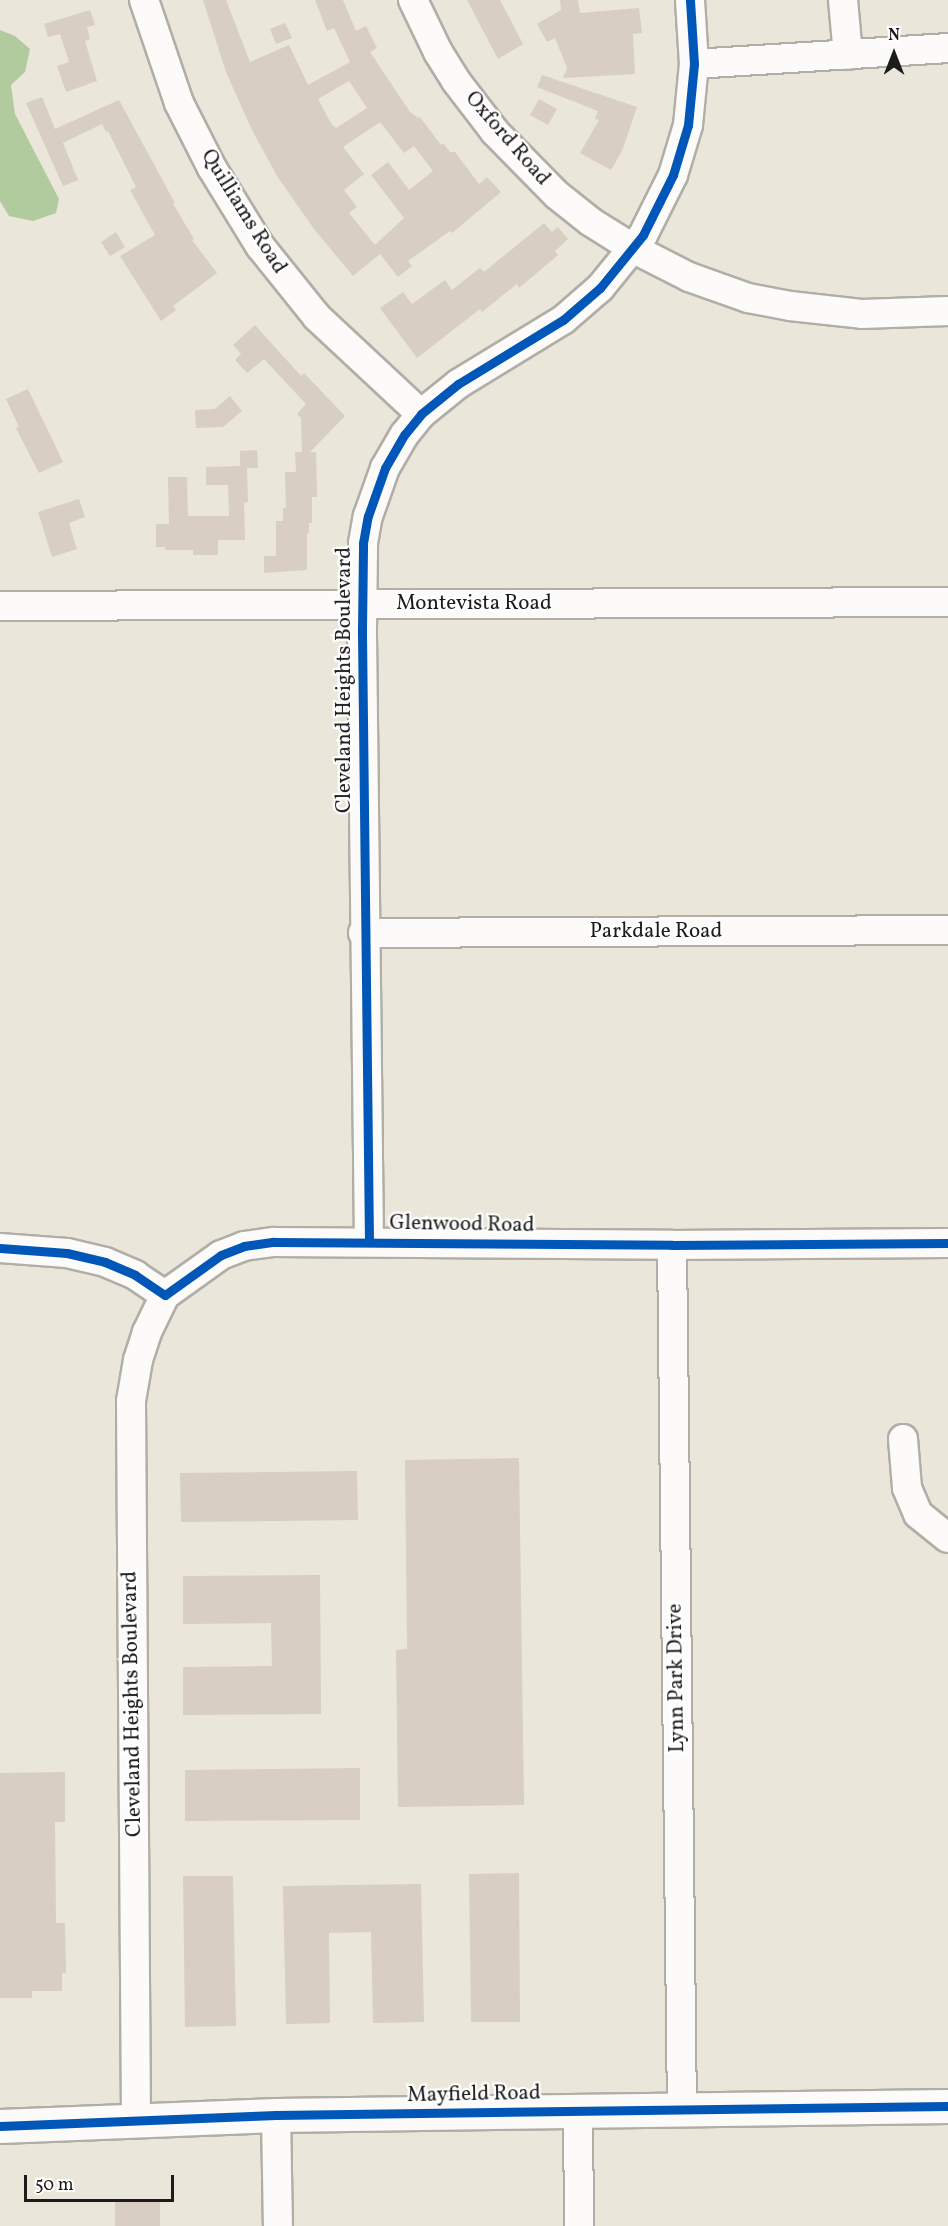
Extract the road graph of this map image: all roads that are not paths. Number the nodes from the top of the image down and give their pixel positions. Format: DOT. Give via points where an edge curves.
graph roads {
  1 [pos="144,0"];
  2 [pos="413,0"];
  3 [pos="690,0"];
  4 [pos="843,0"];
  5 [pos="948,48"];
  6 [pos="848,55"];
  7 [pos="694,64"];
  8 [pos="634,249"];
  9 [pos="948,311"];
  10 [pos="421,414"];
  11 [pos="948,602"];
  12 [pos="362,604"];
  13 [pos="0,606"];
  14 [pos="948,930"];
  15 [pos="363,933"];
  16 [pos="369,1242"];
  17 [pos="948,1243"];
  18 [pos="672,1245"];
  19 [pos="0,1248"];
  20 [pos="165,1295"];
  21 [pos="903,1439"];
  22 [pos="948,1538"];
  23 [pos="948,2106"];
  24 [pos="682,2110"];
  25 [pos="578,2112"];
  26 [pos="276,2115"];
  27 [pos="136,2119"];
  28 [pos="0,2126"];
  29 [pos="278,2226"];
  30 [pos="579,2226"];
  1 -- 10 [label="street, Quilliams Road" via="180,103 212,168 260,246 317,317"];
  2 -- 8 [label="street, Oxford Road" via="452,74 495,132 557,195"];
  3 -- 7 [label="street, Cleveland Heights Boulevard"];
  4 -- 6 [label="street"];
  5 -- 6 [label="street"];
  6 -- 7 [label="street"];
  7 -- 8 [label="street, Cleveland Heights Boulevard" via="688,125 676,167 662,201"];
  8 -- 9 [label="street, Oxford Road" via="748,298 862,314"];
  8 -- 10 [label="street, Cleveland Heights Boulevard" via="600,288 563,320 458,384"];
  10 -- 12 [label="street, Cleveland Heights Boulevard" via="390,459 371,503 363,543"];
  11 -- 12 [label="street, Montevista Road"];
  12 -- 13 [label="street, Montevista Road"];
  12 -- 15 [label="street, Cleveland Heights Boulevard"];
  14 -- 15 [label="street, Parkdale Road"];
  15 -- 16 [label="street, Cleveland Heights Boulevard"];
  16 -- 18 [label="street, Glenwood Road"];
  16 -- 20 [label="street, Glenwood Road" via="274,1242 244,1246 221,1255"];
  17 -- 18 [label="street, Glenwood Road"];
  18 -- 24 [label="street, Lynn Park Drive"];
  19 -- 20 [label="street" via="67,1253 105,1262 135,1275"];
  20 -- 27 [label="street, Cleveland Heights Boulevard" via="138,1359 131,1401"];
  21 -- 22 [label="street" via="907,1488 918,1514"];
  23 -- 24 [label="main road, Mayfield Road"];
  24 -- 25 [label="main road, Mayfield Road"];
  25 -- 26 [label="main road, Mayfield Road"];
  25 -- 30 [label="street"];
  26 -- 27 [label="main road, Mayfield Road"];
  26 -- 29 [label="street"];
  27 -- 28 [label="main road, Mayfield Road"];
}
